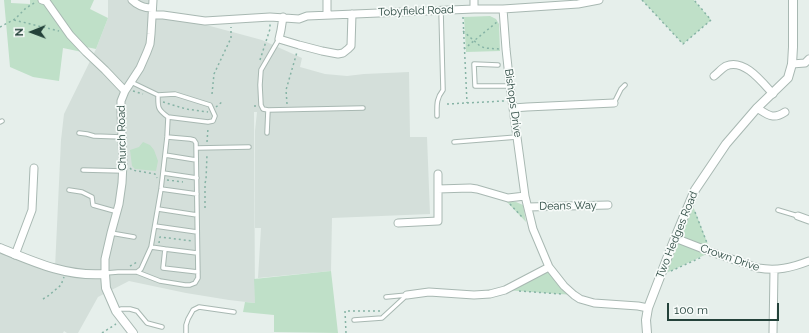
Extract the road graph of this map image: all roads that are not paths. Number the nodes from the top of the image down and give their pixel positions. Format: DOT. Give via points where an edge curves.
graph roads {
  1 [pos="40,0"];
  2 [pos="132,0"];
  3 [pos="153,0"];
  4 [pos="327,0"];
  5 [pos="474,0"];
  6 [pos="599,0"];
  7 [pos="793,0"];
  8 [pos="474,9"];
  9 [pos="441,10"];
  10 [pos="152,12"];
  11 [pos="503,13"];
  12 [pos="352,14"];
  13 [pos="327,15"];
  14 [pos="283,17"];
  15 [pos="279,38"];
  16 [pos="809,60"];
  17 [pos="792,64"];
  18 [pos="498,65"];
  19 [pos="714,76"];
  20 [pos="131,82"];
  21 [pos="625,85"];
  22 [pos="510,86"];
  23 [pos="125,91"];
  24 [pos="158,94"];
  25 [pos="773,94"];
  26 [pos="614,103"];
  27 [pos="363,108"];
  28 [pos="513,108"];
  29 [pos="757,108"];
  30 [pos="268,110"];
  31 [pos="785,112"];
  32 [pos="437,116"];
  33 [pos="168,117"];
  34 [pos="268,132"];
  35 [pos="79,133"];
  36 [pos="167,136"];
  37 [pos="122,137"];
  38 [pos="517,137"];
  39 [pos="454,142"];
  40 [pos="249,147"];
  41 [pos="196,148"];
  42 [pos="165,155"];
  43 [pos="196,160"];
  44 [pos="34,168"];
  45 [pos="82,170"];
  46 [pos="123,171"];
  47 [pos="163,173"];
  48 [pos="438,174"];
  49 [pos="197,178"];
  50 [pos="162,189"];
  51 [pos="438,189"];
  52 [pos="69,190"];
  53 [pos="197,194"];
  54 [pos="526,196"];
  55 [pos="608,205"];
  56 [pos="528,207"];
  57 [pos="158,209"];
  58 [pos="778,210"];
  59 [pos="118,212"];
  60 [pos="197,215"];
  61 [pos="798,216"];
  62 [pos="809,220"];
  63 [pos="398,223"];
  64 [pos="155,226"];
  65 [pos="197,232"];
  66 [pos="111,233"];
  67 [pos="134,237"];
  68 [pos="675,238"];
  69 [pos="151,247"];
  70 [pos="0,248"];
  71 [pos="165,249"];
  72 [pos="197,253"];
  73 [pos="15,255"];
  74 [pos="809,261"];
  75 [pos="549,267"];
  76 [pos="774,270"];
  77 [pos="137,272"];
  78 [pos="198,272"];
  79 [pos="105,274"];
  80 [pos="407,295"];
  81 [pos="386,297"];
  82 [pos="648,308"];
  83 [pos="116,311"];
  84 [pos="234,312"];
  85 [pos="354,320"];
  86 [pos="162,327"];
  87 [pos="133,333"];
  88 [pos="186,333"];
  89 [pos="647,333"];
  90 [pos="773,333"];
  1 -- 23 [label="street" via="46,1 69,33"];
  2 -- 10 [label="street"];
  3 -- 10 [label="street, Church Road"];
  4 -- 13 [label="street"];
  5 -- 8 [label="street"];
  6 -- 11 [label="street, Tobyfield Road"];
  7 -- 17 [label="street, Two Hedges Road"];
  8 -- 9 [label="street, Tobyfield Road"];
  8 -- 11 [label="street, Tobyfield Road"];
  9 -- 12 [label="street, Tobyfield Road"];
  9 -- 32 [label="lane" via="443,90 437,103"];
  10 -- 14 [label="street, Tobyfield Road" via="163,16 205,21"];
  10 -- 20 [label="street, Church Road" via="150,44"];
  11 -- 22 [label="street, Bishops Drive"];
  12 -- 13 [label="street, Tobyfield Road"];
  12 -- 15 [label="street" via="350,46 338,54"];
  13 -- 14 [label="street, Tobyfield Road" via="299,19"];
  14 -- 15 [label="street"];
  15 -- 30 [label="lane" via="261,70 261,105 263,109"];
  16 -- 17 [label="street"];
  17 -- 25 [label="street, Two Hedges Road" via="788,78"];
  18 -- 22 [label="lane" via="474,64 475,86"];
  19 -- 25 [label="street" via="732,64 744,66"];
  20 -- 23 [label="street, Church Road"];
  20 -- 24 [label="lane"];
  21 -- 26 [label="lane"];
  22 -- 28 [label="street, Bishops Drive"];
  23 -- 37 [label="street, Church Road" via="120,106"];
  24 -- 33 [label="lane" via="160,111"];
  24 -- 33 [label="lane" via="175,94 210,105 215,116 213,121 208,122"];
  25 -- 29 [label="street, Two Hedges Road"];
  26 -- 28 [label="street"];
  27 -- 30 [label="lane"];
  28 -- 38 [label="street, Bishops Drive"];
  29 -- 31 [label="street" via="769,115 778,116"];
  29 -- 68 [label="street, Two Hedges Road" via="726,144 695,190"];
  30 -- 34 [label="lane"];
  33 -- 36 [label="lane"];
  35 -- 37 [label="lane"];
  36 -- 41 [label="lane" via="194,140"];
  36 -- 42 [label="lane"];
  37 -- 46 [label="street, Church Road"];
  38 -- 39 [label="lane"];
  38 -- 54 [label="street, Bishops Drive"];
  40 -- 41 [label="lane"];
  41 -- 43 [label="lane"];
  42 -- 43 [label="lane"];
  42 -- 47 [label="lane"];
  43 -- 49 [label="lane"];
  44 -- 73 [label="street" via="32,210"];
  45 -- 46 [label="lane"];
  46 -- 59 [label="street, Church Road"];
  47 -- 49 [label="lane"];
  47 -- 50 [label="lane"];
  48 -- 51 [label="street"];
  49 -- 53 [label="lane"];
  50 -- 53 [label="lane"];
  50 -- 57 [label="lane"];
  51 -- 54 [label="street" via="470,188 508,198"];
  51 -- 63 [label="street" via="438,221"];
  52 -- 59 [label="lane" via="82,192 92,198 92,206"];
  53 -- 60 [label="lane"];
  54 -- 56 [label="street, Bishops Drive"];
  55 -- 56 [label="street, Deans Way"];
  56 -- 75 [label="street, Bishops Drive" via="533,229"];
  57 -- 60 [label="lane"];
  57 -- 64 [label="lane"];
  58 -- 61 [label="lane"];
  59 -- 66 [label="street, Church Road"];
  60 -- 65 [label="lane"];
  61 -- 62 [label="street"];
  64 -- 65 [label="lane"];
  64 -- 69 [label="lane"];
  65 -- 72 [label="lane"];
  66 -- 67 [label="lane"];
  66 -- 79 [label="street, Church Road"];
  68 -- 76 [label="street, Crown Drive" via="750,266"];
  68 -- 82 [label="street, Two Hedges Road"];
  69 -- 71 [label="lane"];
  69 -- 77 [label="lane" via="141,269"];
  70 -- 73 [label="street"];
  71 -- 72 [label="lane"];
  71 -- 78 [label="lane" via="163,268"];
  72 -- 78 [label="lane"];
  73 -- 79 [label="street" via="66,272"];
  74 -- 76 [label="street, Crown Drive"];
  75 -- 80 [label="street" via="505,290 490,294 429,292"];
  75 -- 82 [label="street, Bishops Drive" via="580,299 594,303"];
  76 -- 90 [label="street"];
  77 -- 78 [label="lane" via="160,281 185,285 195,282"];
  77 -- 79 [label="lane"];
  79 -- 83 [label="street" via="106,288"];
  80 -- 81 [label="lane"];
  80 -- 85 [label="lane" via="382,318"];
  82 -- 89 [label="street, Two Hedges Road"];
  83 -- 86 [label="lane" via="137,311 147,323"];
  83 -- 87 [label="street"];
  84 -- 88 [label="lane" via="199,307 193,310 188,319"];
}
